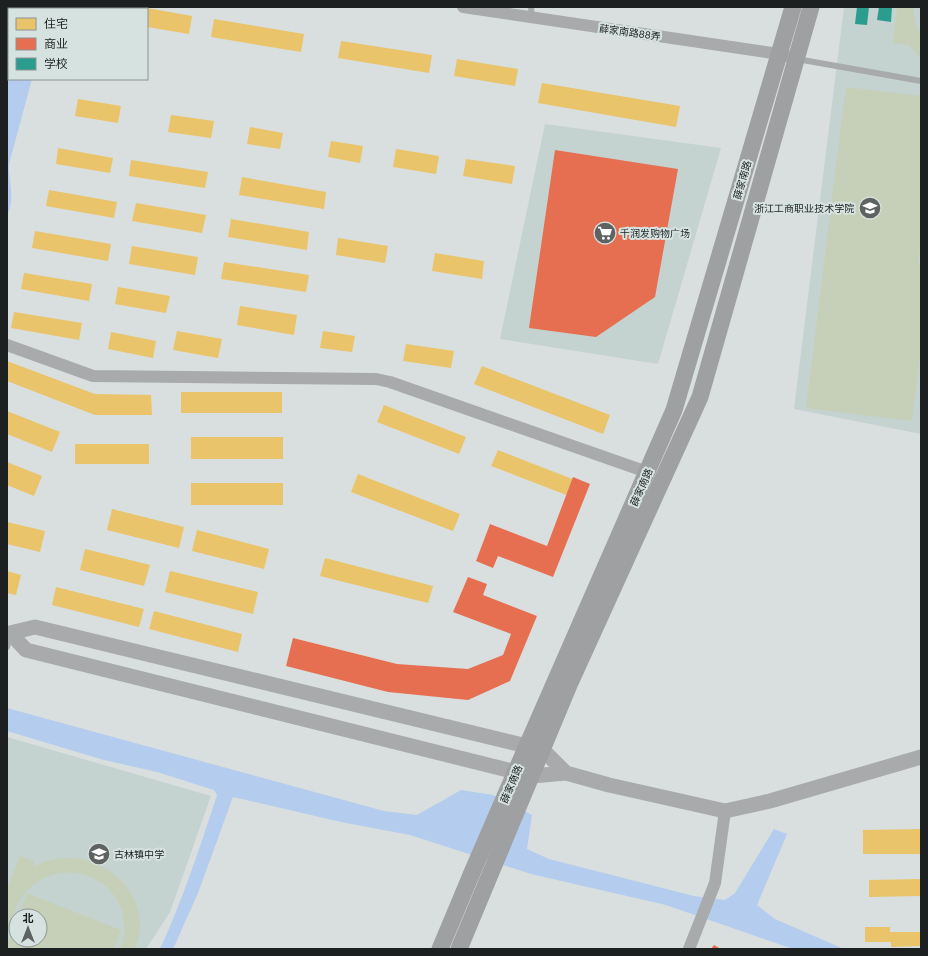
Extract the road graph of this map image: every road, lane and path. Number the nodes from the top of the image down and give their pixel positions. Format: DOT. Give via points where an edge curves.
graph roads {
  1 [pos="463,7"];
  2 [pos="794,7"];
  3 [pos="811,7"];
  4 [pos="531,12"];
  5 [pos="779,54"];
  6 [pos="797,59"];
  7 [pos="921,81"];
  8 [pos="7,345"];
  9 [pos="647,472"];
  10 [pos="9,640"];
  11 [pos="535,748"];
  12 [pos="921,758"];
  13 [pos="524,773"];
  14 [pos="566,773"];
  15 [pos="725,811"];
  16 [pos="440,949"];
  17 [pos="459,949"];
  18 [pos="689,949"];
  1 -- 4 [label="street, 薛家南路88弄"];
  2 -- 5 [label="main road, 薛家南路"];
  3 -- 6 [label="main road, 薛家南路"];
  4 -- 5 [label="street, 薛家南路88弄"];
  5 -- 6 [label="street, 薛家南路88弄"];
  5 -- 9 [label="main road, 薛家南路" via="674,410"];
  6 -- 7 [label="lane"];
  6 -- 11 [label="main road, 薛家南路" via="700,397 572,678"];
  8 -- 9 [label="street" via="93,376 368,379 390,382"];
  9 -- 11 [label="main road, 薛家南路"];
  10 -- 11 [label="street" via="36,627"];
  10 -- 13 [label="street" via="26,650"];
  11 -- 13 [label="main road, 薛家南路"];
  11 -- 14 [label="street"];
  12 -- 15 [label="street" via="770,801"];
  13 -- 14 [label="street"];
  13 -- 16 [label="main road, 薛家南路, bridge" via="471,875"];
  13 -- 17 [label="main road, 薛家南路" via="488,880"];
  14 -- 15 [label="street"];
  15 -- 18 [label="street" via="715,883"];
}
